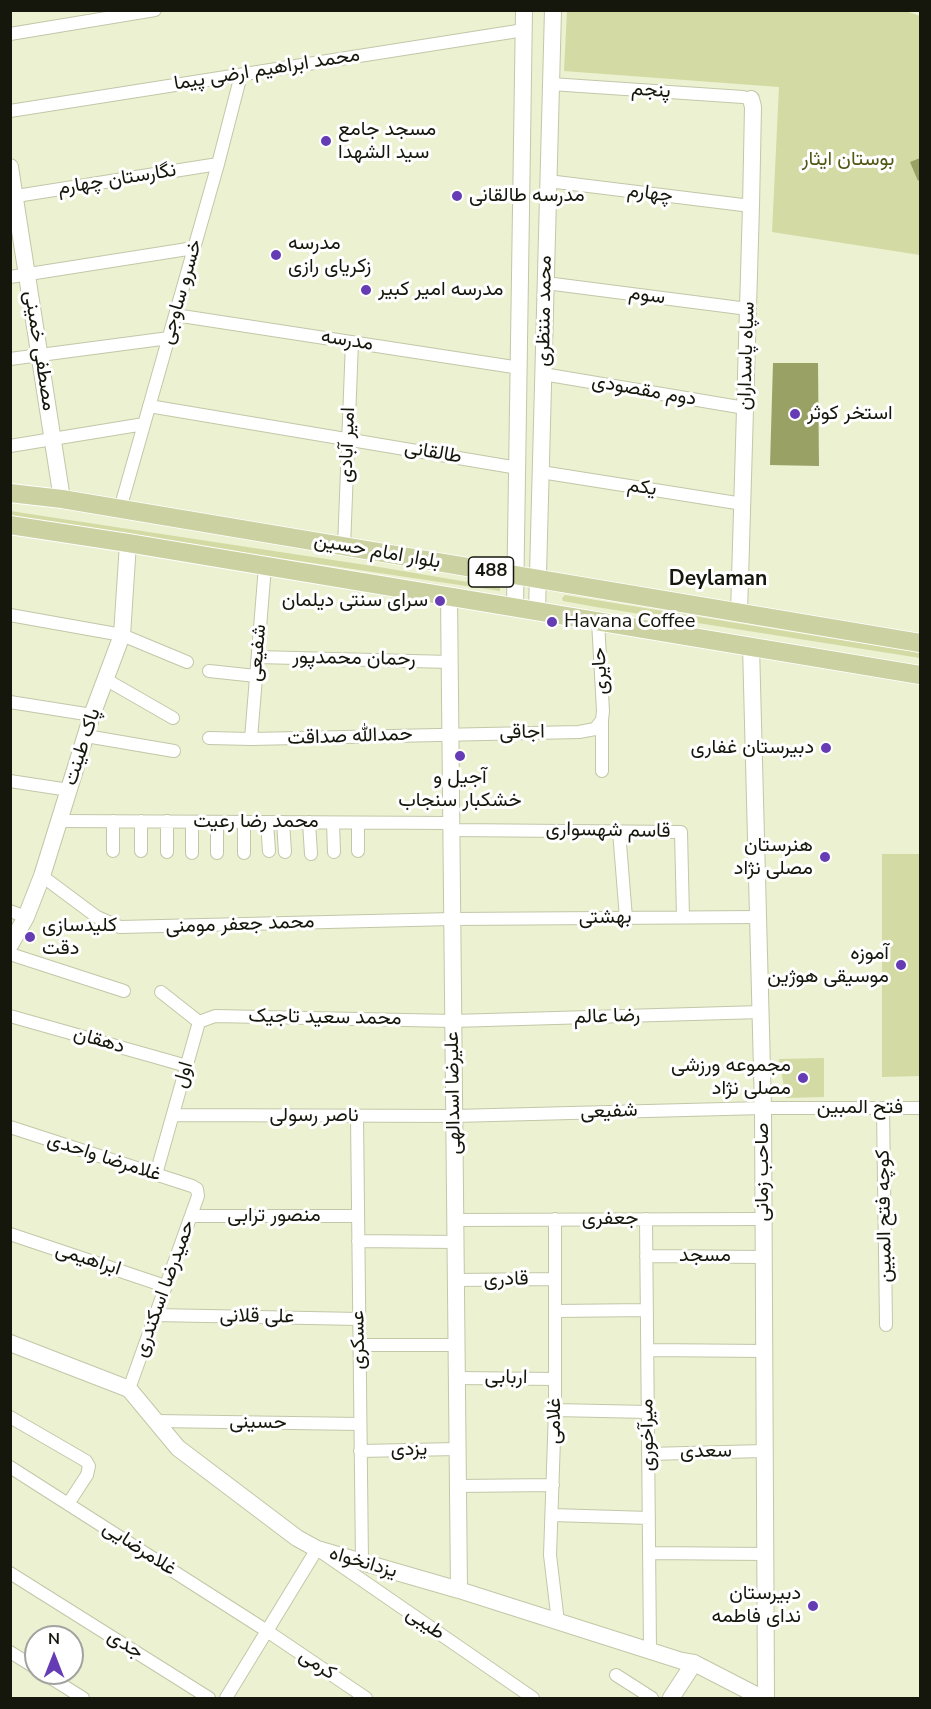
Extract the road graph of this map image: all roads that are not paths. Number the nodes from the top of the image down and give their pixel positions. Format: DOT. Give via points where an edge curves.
graph roads {
  1 [pos="155,10"];
  2 [pos="525,10"];
  3 [pos="553,10"];
  4 [pos="524,30"];
  5 [pos="10,34"];
  6 [pos="241,75"];
  7 [pos="551,84"];
  8 [pos="751,99"];
  9 [pos="10,111"];
  10 [pos="218,164"];
  11 [pos="10,167"];
  12 [pos="549,181"];
  13 [pos="13,196"];
  14 [pos="752,206"];
  15 [pos="194,248"];
  16 [pos="19,276"];
  17 [pos="546,282"];
  18 [pos="748,309"];
  19 [pos="175,315"];
  20 [pos="169,338"];
  21 [pos="352,342"];
  22 [pos="39,355"];
  23 [pos="10,359"];
  24 [pos="520,368"];
  25 [pos="543,374"];
  26 [pos="149,406"];
  27 [pos="746,408"];
  28 [pos="144,423"];
  29 [pos="52,438"];
  30 [pos="348,439"];
  31 [pos="10,446"];
  32 [pos="518,468"];
  33 [pos="541,472"];
  34 [pos="10,493"];
  35 [pos="62,500"];
  36 [pos="743,504"];
  37 [pos="120,509"];
  38 [pos="518,518"];
  39 [pos="540,521"];
  40 [pos="10,525"];
  41 [pos="128,543"];
  42 [pos="344,547"];
  43 [pos="265,566"];
  44 [pos="517,576"];
  45 [pos="538,579"];
  46 [pos="449,596"];
  47 [pos="515,607"];
  48 [pos="537,611"];
  49 [pos="739,613"];
  50 [pos="10,615"];
  51 [pos="598,621"];
  52 [pos="122,635"];
  53 [pos="921,643"];
  54 [pos="751,646"];
  55 [pos="258,657"];
  56 [pos="186,662"];
  57 [pos="450,662"];
  58 [pos="209,671"];
  59 [pos="921,675"];
  60 [pos="256,676"];
  61 [pos="105,679"];
  62 [pos="10,702"];
  63 [pos="92,715"];
  64 [pos="172,718"];
  65 [pos="598,725"];
  66 [pos="449,734"];
  67 [pos="86,736"];
  68 [pos="209,738"];
  69 [pos="251,740"];
  70 [pos="174,751"];
  71 [pos="602,771"];
  72 [pos="10,781"];
  73 [pos="69,790"];
  74 [pos="60,821"];
  75 [pos="113,821"];
  76 [pos="141,821"];
  77 [pos="167,821"];
  78 [pos="192,822"];
  79 [pos="217,822"];
  80 [pos="243,822"];
  81 [pos="267,822"];
  82 [pos="283,822"];
  83 [pos="309,822"];
  84 [pos="333,823"];
  85 [pos="358,823"];
  86 [pos="451,827"];
  87 [pos="620,831"];
  88 [pos="141,850"];
  89 [pos="358,850"];
  90 [pos="113,851"];
  91 [pos="268,851"];
  92 [pos="167,852"];
  93 [pos="285,852"];
  94 [pos="334,852"];
  95 [pos="192,853"];
  96 [pos="217,853"];
  97 [pos="244,853"];
  98 [pos="311,854"];
  99 [pos="42,876"];
  100 [pos="18,914"];
  101 [pos="683,917"];
  102 [pos="758,917"];
  103 [pos="626,918"];
  104 [pos="453,919"];
  105 [pos="10,945"];
  106 [pos="10,954"];
  107 [pos="124,991"];
  108 [pos="160,992"];
  109 [pos="760,1012"];
  110 [pos="10,1017"];
  111 [pos="453,1021"];
  112 [pos="199,1022"];
  113 [pos="187,1066"];
  114 [pos="763,1108"];
  115 [pos="883,1108"];
  116 [pos="921,1108"];
  117 [pos="173,1115"];
  118 [pos="455,1116"];
  119 [pos="357,1117"];
  120 [pos="10,1128"];
  121 [pos="156,1174"];
  122 [pos="197,1189"];
  123 [pos="191,1216"];
  124 [pos="358,1216"];
  125 [pos="555,1219"];
  126 [pos="646,1219"];
  127 [pos="456,1220"];
  128 [pos="763,1220"];
  129 [pos="10,1234"];
  130 [pos="358,1241"];
  131 [pos="456,1242"];
  132 [pos="646,1256"];
  133 [pos="764,1257"];
  134 [pos="555,1279"];
  135 [pos="456,1280"];
  136 [pos="165,1286"];
  137 [pos="647,1310"];
  138 [pos="555,1311"];
  139 [pos="155,1315"];
  140 [pos="359,1319"];
  141 [pos="886,1325"];
  142 [pos="10,1343"];
  143 [pos="359,1345"];
  144 [pos="457,1345"];
  145 [pos="647,1350"];
  146 [pos="764,1351"];
  147 [pos="457,1378"];
  148 [pos="555,1379"];
  149 [pos="129,1389"];
  150 [pos="555,1410"];
  151 [pos="648,1412"];
  152 [pos="10,1417"];
  153 [pos="156,1421"];
  154 [pos="360,1424"];
  155 [pos="457,1449"];
  156 [pos="360,1451"];
  157 [pos="764,1451"];
  158 [pos="648,1454"];
  159 [pos="10,1467"];
  160 [pos="553,1485"];
  161 [pos="458,1486"];
  162 [pos="68,1504"];
  163 [pos="552,1515"];
  164 [pos="648,1518"];
  165 [pos="317,1549"];
  166 [pos="649,1553"];
  167 [pos="765,1554"];
  168 [pos="362,1562"];
  169 [pos="10,1573"];
  170 [pos="459,1590"];
  171 [pos="558,1622"];
  172 [pos="267,1631"];
  173 [pos="650,1650"];
  174 [pos="10,1652"];
  175 [pos="24,1661"];
  176 [pos="694,1663"];
  177 [pos="616,1674"];
  178 [pos="62,1685"];
  179 [pos="83,1698"];
  180 [pos="209,1698"];
  181 [pos="226,1698"];
  182 [pos="366,1698"];
  183 [pos="533,1698"];
  184 [pos="652,1698"];
  185 [pos="671,1698"];
  186 [pos="764,1698"];
  1 -- 5 [label="street"];
  2 -- 4 [label="street, محمد منتظری"];
  3 -- 7 [label="street, محمد منتظری"];
  4 -- 6 [label="street, محمد ابراهیم ارضی پیما"];
  4 -- 24 [label="street, محمد منتظری"];
  6 -- 9 [label="street, محمد ابراهیم ارضی پیما"];
  6 -- 10 [label="street, خسرو ساوجی"];
  7 -- 8 [label="street, پنجم"];
  7 -- 12 [label="street, محمد منتظری"];
  8 -- 14 [label="street, سپاه پاسداران"];
  10 -- 13 [label="street, نگارستان چهارم"];
  10 -- 15 [label="street, خسرو ساوجی"];
  11 -- 13 [label="street, مصطفی خمینی"];
  12 -- 14 [label="street, چهارم"];
  12 -- 17 [label="street, محمد منتظری"];
  13 -- 16 [label="street, مصطفی خمینی"];
  14 -- 18 [label="street, سپاه پاسداران"];
  15 -- 16 [label="street"];
  15 -- 19 [label="street, خسرو ساوجی"];
  16 -- 22 [label="street, مصطفی خمینی"];
  17 -- 18 [label="street, سوم"];
  17 -- 25 [label="street, محمد منتظری"];
  18 -- 27 [label="street, سپاه پاسداران"];
  19 -- 20 [label="street, خسرو ساوجی"];
  19 -- 21 [label="street, مدرسه"];
  20 -- 22 [label="street"];
  20 -- 26 [label="street, خسرو ساوجی"];
  21 -- 24 [label="street, مدرسه"];
  21 -- 30 [label="street, امیر آبادی"];
  22 -- 23 [label="street"];
  22 -- 29 [label="street, مصطفی خمینی"];
  24 -- 32 [label="street, محمد منتظری"];
  25 -- 27 [label="street, دوم مقصودی"];
  25 -- 33 [label="street, محمد منتظری"];
  26 -- 28 [label="street, خسرو ساوجی"];
  26 -- 30 [label="street, طالقانی"];
  27 -- 36 [label="street, سپاه پاسداران"];
  28 -- 29 [label="street"];
  28 -- 37 [label="street, خسرو ساوجی"];
  29 -- 31 [label="street"];
  29 -- 35 [label="street, مصطفی خمینی"];
  30 -- 32 [label="street, طالقانی"];
  30 -- 42 [label="street, امیر آبادی"];
  32 -- 38 [label="street, محمد منتظری"];
  33 -- 36 [label="street, یکم"];
  33 -- 39 [label="street, محمد منتظری"];
  34 -- 35 [label="main road, بلوار امام حسین / 488"];
  35 -- 37 [label="main road, بلوار امام حسین / 488"];
  36 -- 49 [label="street, سپاه پاسداران"];
  37 -- 42 [label="main road, بلوار امام حسین / 488"];
  38 -- 39 [label="street"];
  38 -- 44 [label="street, محمد منتظری"];
  39 -- 45 [label="street, محمد منتظری"];
  40 -- 41 [label="main road, بلوار امام حسین / 488"];
  41 -- 43 [label="main road, بلوار امام حسین / 488"];
  41 -- 52 [label="street, پاک طینت"];
  42 -- 44 [label="main road, بلوار امام حسین / 488"];
  43 -- 46 [label="main road, بلوار امام حسین / 488"];
  43 -- 55 [label="street, شفیعی"];
  44 -- 45 [label="main road, بلوار امام حسین / 488"];
  44 -- 47 [label="street, محمد منتظری"];
  45 -- 48 [label="street, محمد منتظری"];
  45 -- 49 [label="main road, بلوار امام حسین / 488"];
  46 -- 47 [label="main road, بلوار امام حسین / 488"];
  46 -- 57 [label="street, علیرضا اسدالهی"];
  47 -- 48 [label="main road, بلوار امام حسین / 488"];
  48 -- 51 [label="main road, بلوار امام حسین / 488"];
  49 -- 53 [label="main road, بلوار امام حسین / 488"];
  50 -- 52 [label="street"];
  51 -- 54 [label="main road, بلوار امام حسین / 488"];
  51 -- 65 [label="street, حایری" via="603,711"];
  52 -- 56 [label="street"];
  52 -- 61 [label="street, پاک طینت"];
  54 -- 59 [label="main road, بلوار امام حسین / 488"];
  54 -- 102 [label="street, صاحب زمانی"];
  55 -- 57 [label="street, رحمان محمدپور"];
  55 -- 60 [label="street, شفیعی"];
  57 -- 66 [label="street, علیرضا اسدالهی"];
  58 -- 60 [label="street"];
  60 -- 69 [label="street, شفیعی"];
  61 -- 63 [label="street, پاک طینت"];
  61 -- 64 [label="street"];
  62 -- 63 [label="street"];
  63 -- 67 [label="street, پاک طینت"];
  65 -- 66 [label="street, اجاقی" via="579,732"];
  65 -- 71 [label="street, حایری"];
  66 -- 69 [label="street, حمدالله صداقت"];
  66 -- 86 [label="street, علیرضا اسدالهی"];
  67 -- 70 [label="street"];
  67 -- 73 [label="street, پاک طینت"];
  68 -- 69 [label="street, حمدالله صداقت"];
  72 -- 73 [label="street"];
  73 -- 74 [label="street, پاک طینت"];
  74 -- 75 [label="street, محمد رضا رعیت"];
  74 -- 99 [label="street, پاک طینت"];
  75 -- 76 [label="street, محمد رضا رعیت"];
  75 -- 90 [label="street"];
  76 -- 77 [label="street, محمد رضا رعیت"];
  76 -- 88 [label="street"];
  77 -- 78 [label="street, محمد رضا رعیت"];
  77 -- 92 [label="street"];
  78 -- 79 [label="street, محمد رضا رعیت"];
  78 -- 95 [label="street"];
  79 -- 80 [label="street, محمد رضا رعیت"];
  79 -- 96 [label="street"];
  80 -- 81 [label="street, محمد رضا رعیت"];
  80 -- 97 [label="street"];
  81 -- 82 [label="street, محمد رضا رعیت"];
  81 -- 91 [label="street"];
  82 -- 83 [label="street, محمد رضا رعیت"];
  82 -- 93 [label="street"];
  83 -- 84 [label="street, محمد رضا رعیت"];
  83 -- 98 [label="street"];
  84 -- 85 [label="street, محمد رضا رعیت"];
  84 -- 94 [label="street"];
  85 -- 86 [label="street, محمد رضا رعیت"];
  85 -- 89 [label="street"];
  86 -- 87 [label="street, قاسم شهسواری"];
  86 -- 104 [label="street, علیرضا اسدالهی"];
  87 -- 101 [label="street, قاسم شهسواری" via="681,832"];
  87 -- 103 [label="street"];
  99 -- 100 [label="street, پاک طینت"];
  99 -- 104 [label="street, محمد جعفر مومنی" via="97,917 120,927"];
  100 -- 105 [label="street, پاک طینت"];
  101 -- 102 [label="street, بهشتی"];
  101 -- 103 [label="street, بهشتی"];
  102 -- 109 [label="street, صاحب زمانی"];
  103 -- 104 [label="street, بهشتی"];
  104 -- 111 [label="street, علیرضا اسدالهی"];
  106 -- 107 [label="street"];
  108 -- 112 [label="street"];
  109 -- 111 [label="street, رضا عالم"];
  109 -- 114 [label="street, صاحب زمانی"];
  110 -- 113 [label="street, دهقان"];
  111 -- 112 [label="street, محمد سعید تاجیک" via="215,1016"];
  111 -- 118 [label="street, علیرضا اسدالهی"];
  112 -- 113 [label="street, اول"];
  113 -- 117 [label="street, اول"];
  114 -- 115 [label="street, فتح المبین"];
  114 -- 118 [label="street, شفیعی"];
  114 -- 128 [label="street, صاحب زمانی"];
  115 -- 116 [label="street, فتح المبین"];
  115 -- 141 [label="street, کوچه فتح المبین"];
  117 -- 119 [label="street, ناصر رسولی"];
  117 -- 121 [label="street, اول"];
  118 -- 119 [label="street, ناصر رسولی"];
  118 -- 127 [label="street, علیرضا اسدالهی"];
  119 -- 124 [label="street, عسکری"];
  120 -- 121 [label="street, غلامرضا واحدی"];
  121 -- 122 [label="street, غلامرضا واحدی"];
  122 -- 123 [label="street, حمیدرضا اسکندری"];
  123 -- 124 [label="street, منصور ترابی"];
  123 -- 136 [label="street, حمیدرضا اسکندری"];
  124 -- 130 [label="street, عسکری"];
  125 -- 126 [label="street, جعفری"];
  125 -- 127 [label="street, جعفری"];
  125 -- 134 [label="street, غلامی"];
  126 -- 128 [label="street, جعفری"];
  126 -- 132 [label="street, میرآخوری"];
  127 -- 131 [label="street, علیرضا اسدالهی"];
  128 -- 133 [label="street, صاحب زمانی"];
  129 -- 136 [label="street, ابراهیمی"];
  130 -- 131 [label="street"];
  130 -- 140 [label="street, عسکری"];
  131 -- 135 [label="street, علیرضا اسدالهی"];
  132 -- 133 [label="street, مسجد"];
  132 -- 137 [label="street, میرآخوری"];
  133 -- 146 [label="street, صاحب زمانی"];
  134 -- 135 [label="street, قادری"];
  134 -- 138 [label="street, غلامی"];
  135 -- 144 [label="street, علیرضا اسدالهی"];
  136 -- 139 [label="street, حمیدرضا اسکندری"];
  137 -- 138 [label="street"];
  137 -- 145 [label="street, میرآخوری"];
  138 -- 148 [label="street, غلامی"];
  139 -- 140 [label="street, علی قلانی"];
  139 -- 149 [label="street, حمیدرضا اسکندری"];
  140 -- 143 [label="street, عسکری"];
  142 -- 149 [label="street, یزدانخواه"];
  143 -- 144 [label="street"];
  143 -- 154 [label="street, عسکری"];
  144 -- 147 [label="street, علیرضا اسدالهی"];
  145 -- 146 [label="street"];
  145 -- 151 [label="street, میرآخوری"];
  146 -- 157 [label="street, صاحب زمانی"];
  147 -- 148 [label="street, اربابی"];
  147 -- 155 [label="street, علیرضا اسدالهی"];
  148 -- 150 [label="street, غلامی"];
  149 -- 153 [label="street, یزدانخواه"];
  150 -- 151 [label="street"];
  150 -- 160 [label="street, غلامی"];
  151 -- 158 [label="street, میرآخوری"];
  152 -- 162 [label="street" via="86,1461 87,1475"];
  153 -- 154 [label="street, حسینی"];
  153 -- 165 [label="street, یزدانخواه" via="178,1448 297,1539"];
  154 -- 156 [label="street, عسکری"];
  155 -- 156 [label="street, یزدی"];
  155 -- 161 [label="street, علیرضا اسدالهی"];
  156 -- 168 [label="street, عسکری"];
  157 -- 158 [label="street, سعدی"];
  157 -- 167 [label="street, صاحب زمانی"];
  158 -- 164 [label="street, میرآخوری"];
  159 -- 162 [label="street, غلامرضایی"];
  160 -- 161 [label="street"];
  160 -- 163 [label="street, غلامی"];
  161 -- 170 [label="street, علیرضا اسدالهی"];
  162 -- 172 [label="street, غلامرضایی"];
  163 -- 164 [label="street"];
  163 -- 171 [label="street, غلامی" via="550,1555"];
  164 -- 166 [label="street, میرآخوری"];
  165 -- 168 [label="street, یزدانخواه"];
  165 -- 172 [label="street"];
  165 -- 183 [label="street, طیبی"];
  166 -- 167 [label="street"];
  166 -- 173 [label="street, میرآخوری"];
  167 -- 186 [label="street, صاحب زمانی"];
  168 -- 170 [label="street, یزدانخواه"];
  169 -- 180 [label="street, جدی"];
  170 -- 171 [label="street, یزدانخواه"];
  171 -- 173 [label="street, یزدانخواه"];
  172 -- 181 [label="street"];
  172 -- 182 [label="street, کرمی"];
  173 -- 176 [label="street, یزدانخواه"];
  174 -- 175 [label="street"];
  176 -- 185 [label="street"];
  176 -- 186 [label="street, یزدانخواه"];
  177 -- 184 [label="street"];
  178 -- 179 [label="street"];
}
